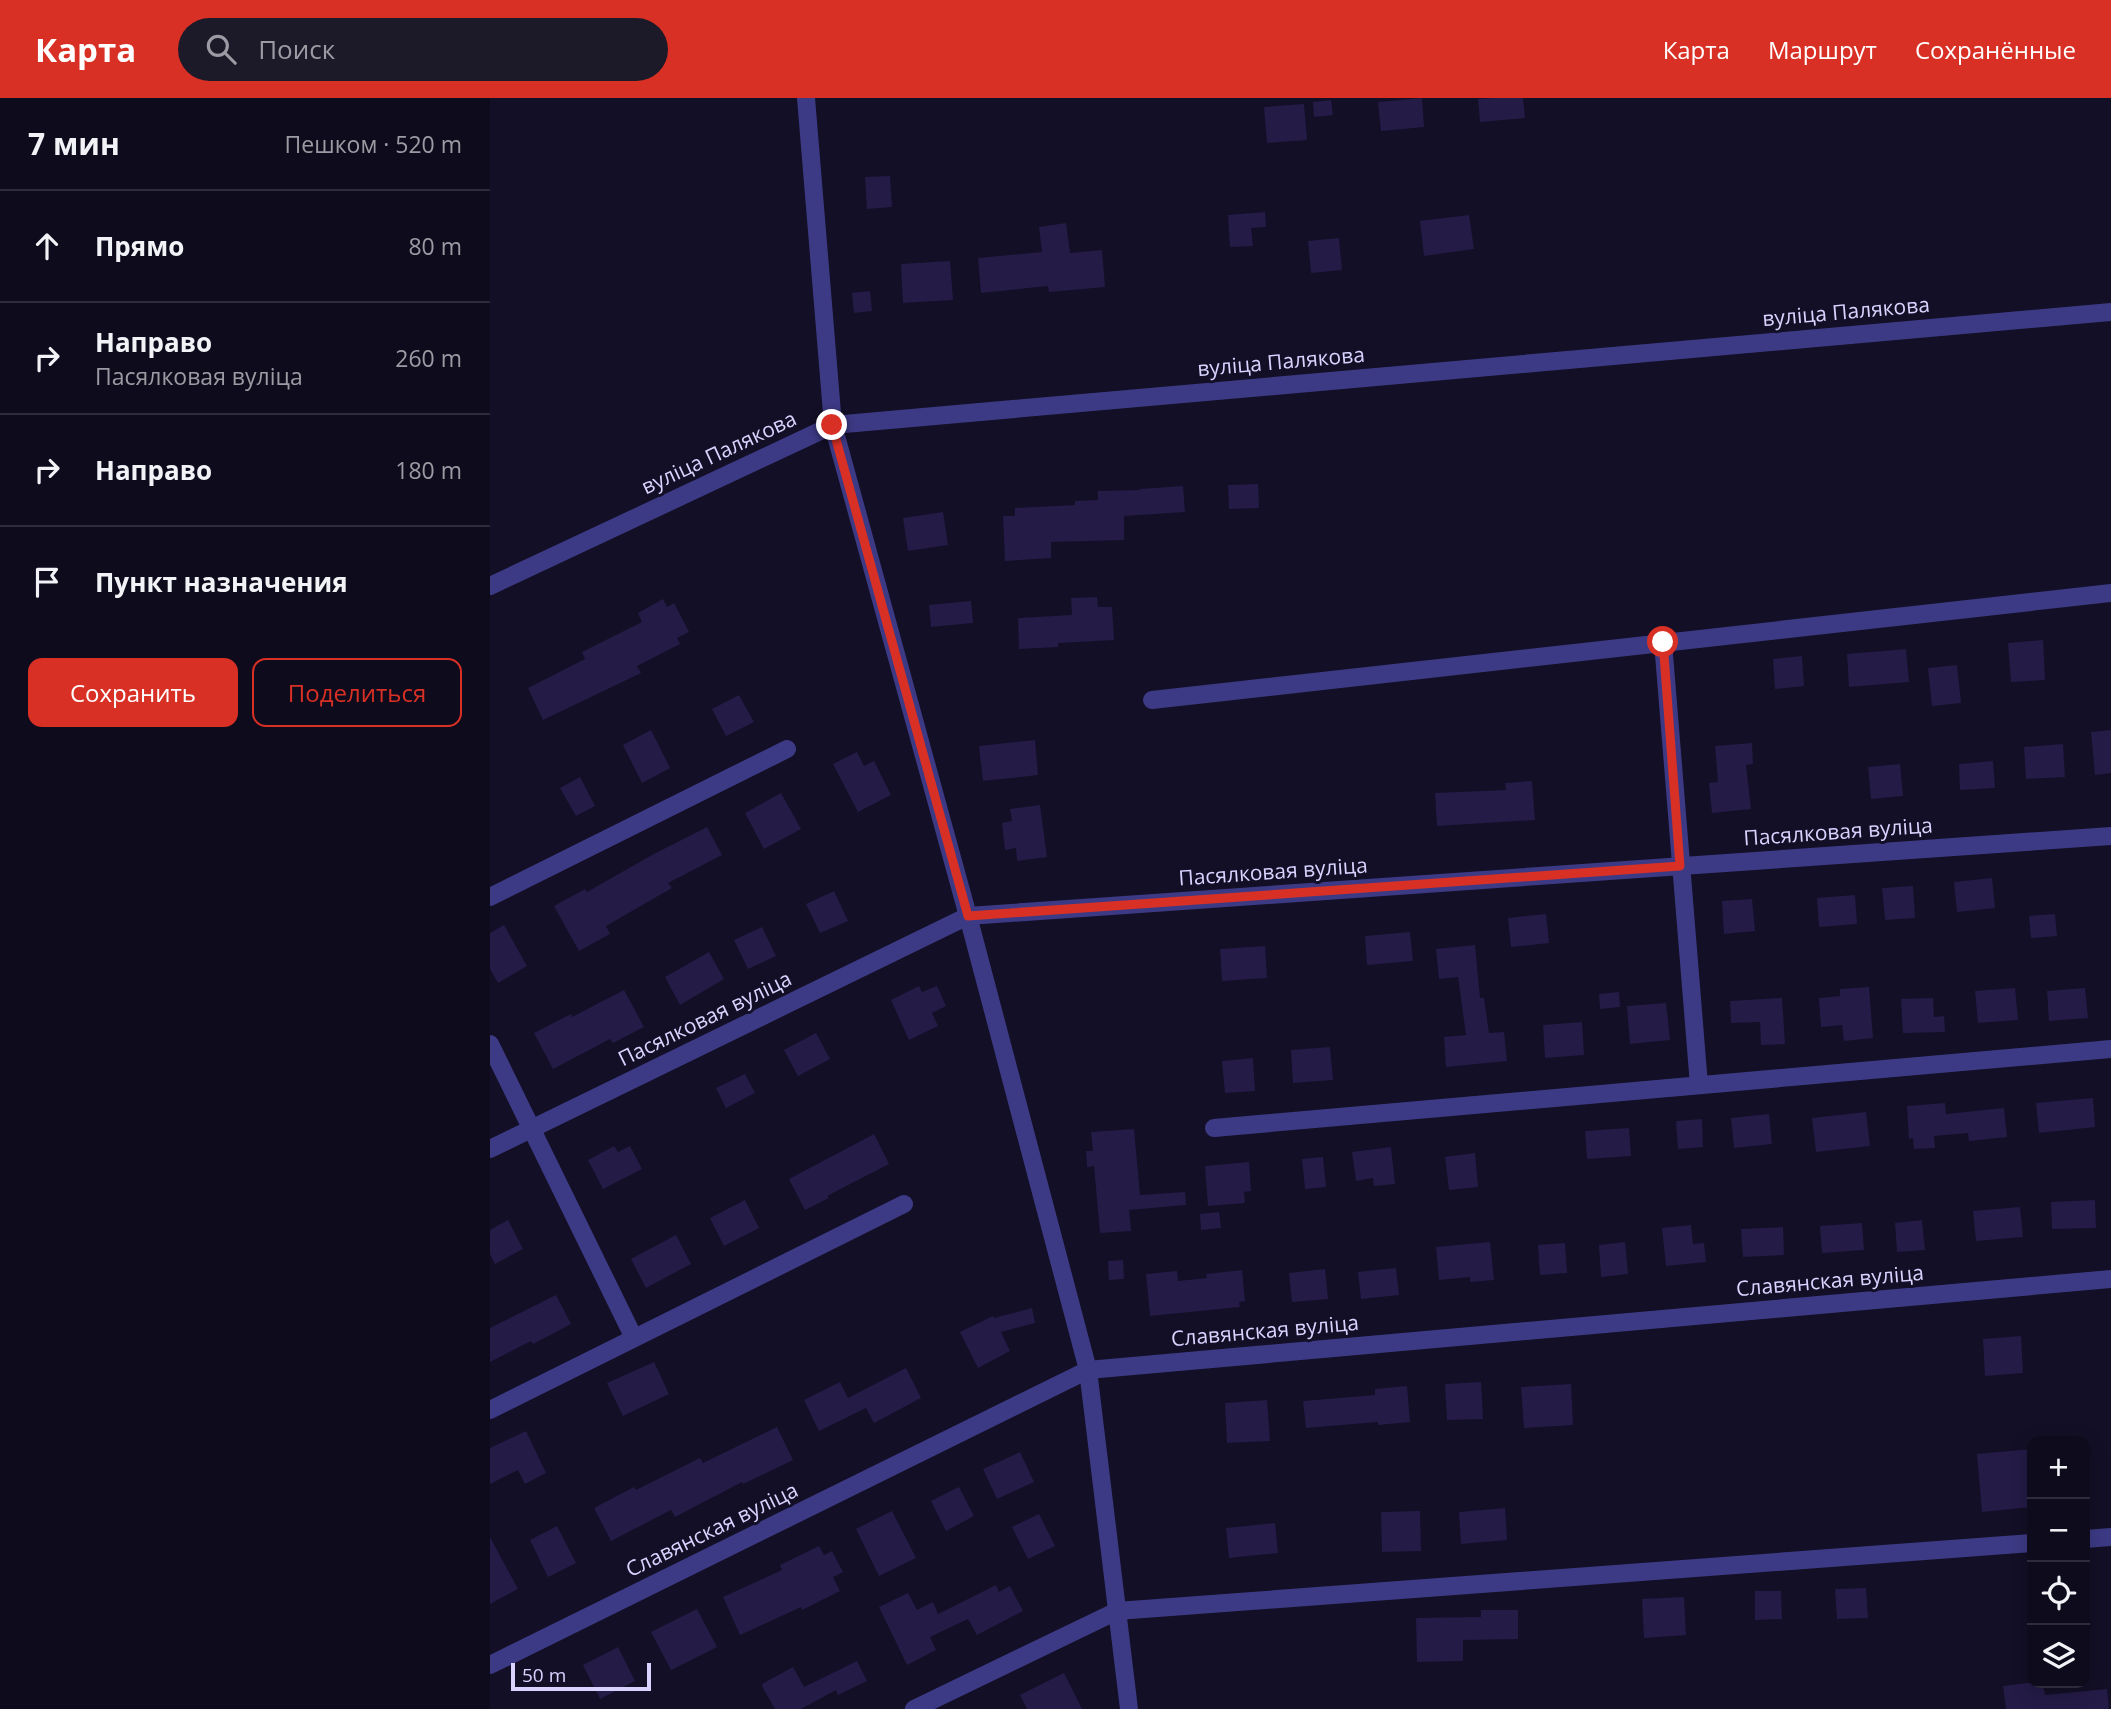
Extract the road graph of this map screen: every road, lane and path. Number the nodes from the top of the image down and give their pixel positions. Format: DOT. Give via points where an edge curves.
graph roads {
  1 [pos="806,98"];
  2 [pos="2111,312"];
  3 [pos="832,425"];
  4 [pos="490,586"];
  5 [pos="2111,593"];
  6 [pos="1663,642"];
  7 [pos="1152,700"];
  8 [pos="787,749"];
  9 [pos="2111,836"];
  10 [pos="1680,866"];
  11 [pos="490,897"];
  12 [pos="968,916"];
  13 [pos="490,1044"];
  14 [pos="2111,1049"];
  15 [pos="1699,1085"];
  16 [pos="1214,1128"];
  17 [pos="532,1129"];
  18 [pos="490,1149"];
  19 [pos="904,1204"];
  20 [pos="2111,1279"];
  21 [pos="634,1338"];
  22 [pos="1088,1370"];
  23 [pos="490,1410"];
  24 [pos="2111,1537"];
  25 [pos="2090,1539"];
  26 [pos="2027,1543"];
  27 [pos="1117,1611"];
  28 [pos="490,1665"];
  29 [pos="914,1709"];
  30 [pos="1129,1709"];
  1 -- 3 [label="street"];
  2 -- 3 [label="street, вуліца Палякова"];
  3 -- 4 [label="street, вуліца Палякова"];
  3 -- 12 [label="street"];
  5 -- 6 [label="street"];
  6 -- 7 [label="street"];
  6 -- 10 [label="street"];
  8 -- 11 [label="street"];
  9 -- 10 [label="street, Пасялковая вуліца"];
  10 -- 12 [label="street, Пасялковая вуліца"];
  10 -- 15 [label="street"];
  12 -- 17 [label="street, Пасялковая вуліца"];
  12 -- 22 [label="street"];
  13 -- 17 [label="street"];
  14 -- 15 [label="street"];
  15 -- 16 [label="street"];
  17 -- 18 [label="street, Пасялковая вуліца"];
  17 -- 21 [label="street"];
  19 -- 21 [label="street"];
  20 -- 22 [label="street, Славянская вуліца"];
  21 -- 23 [label="street"];
  22 -- 27 [label="street"];
  22 -- 28 [label="street, Славянская вуліца"];
  24 -- 25 [label="street"];
  26 -- 27 [label="street"];
  27 -- 29 [label="street"];
  27 -- 30 [label="street"];
}
